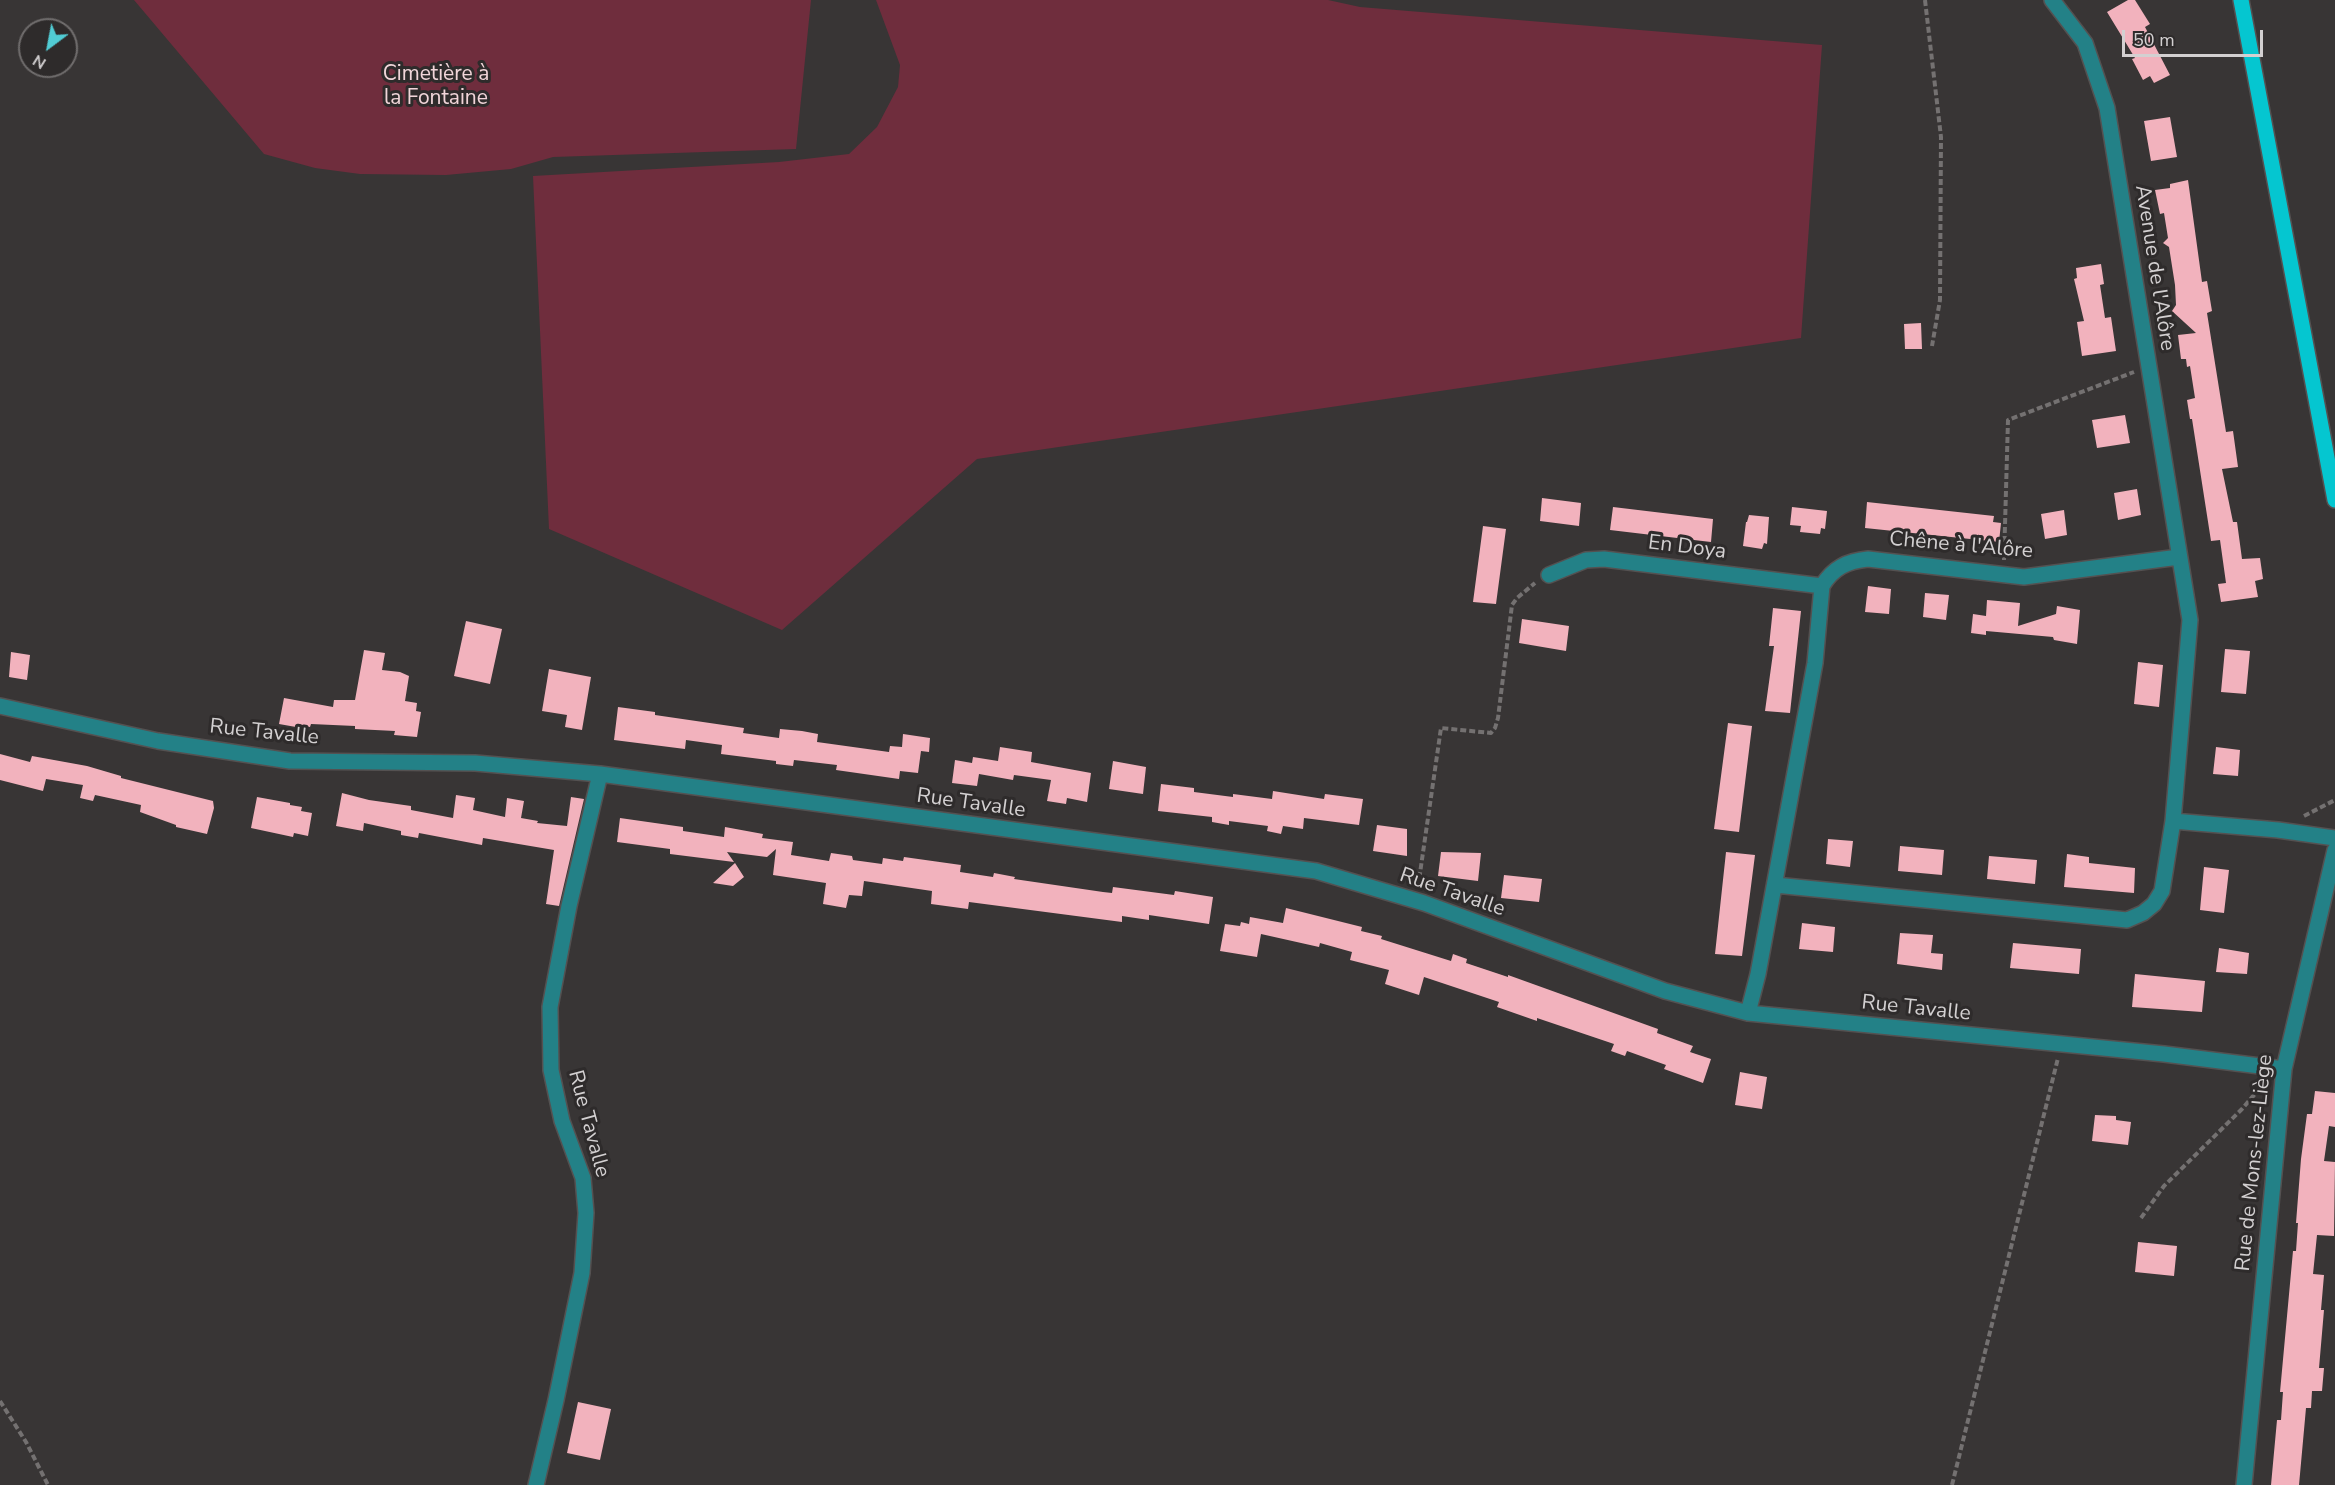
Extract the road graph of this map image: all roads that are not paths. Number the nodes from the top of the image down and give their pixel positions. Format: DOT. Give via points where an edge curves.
graph roads {
  1 [pos="2052,0"];
  2 [pos="2241,0"];
  3 [pos="2335,500"];
  4 [pos="2179,557"];
  5 [pos="1549,575"];
  6 [pos="1822,586"];
  7 [pos="0,706"];
  8 [pos="600,774"];
  9 [pos="2173,821"];
  10 [pos="2335,838"];
  11 [pos="2335,850"];
  12 [pos="1775,885"];
  13 [pos="1748,1013"];
  14 [pos="2281,1069"];
  15 [pos="536,1485"];
  16 [pos="2244,1485"];
  1 -- 4 [label="street, Avenue de l'Alôre" via="2085,43 2107,108"];
  2 -- 3 [label="main road"];
  4 -- 6 [label="street, Chêne à l'Alôre" via="2024,577 1855,560 1828,576"];
  4 -- 9 [label="street" via="2190,620"];
  5 -- 6 [label="street, En Doya" via="1586,560 1604,559"];
  6 -- 12 [label="street" via="1815,663"];
  7 -- 8 [label="street, Rue Tavalle" via="158,741 290,761 475,763"];
  8 -- 13 [label="street, Rue Tavalle" via="1316,871 1416,901 1665,991"];
  8 -- 15 [label="street, Rue Tavalle" via="550,1007 551,1070 562,1121 584,1178 586,1213 582,1272"];
  9 -- 10 [label="street"];
  9 -- 12 [label="street" via="2162,891 2143,914 2127,920"];
  11 -- 14 [label="street, Rue de Mons-lez-Liège"];
  12 -- 13 [label="street"];
  13 -- 14 [label="street, Rue Tavalle"];
  14 -- 16 [label="street, Rue de Mons-lez-Liège"];
}
